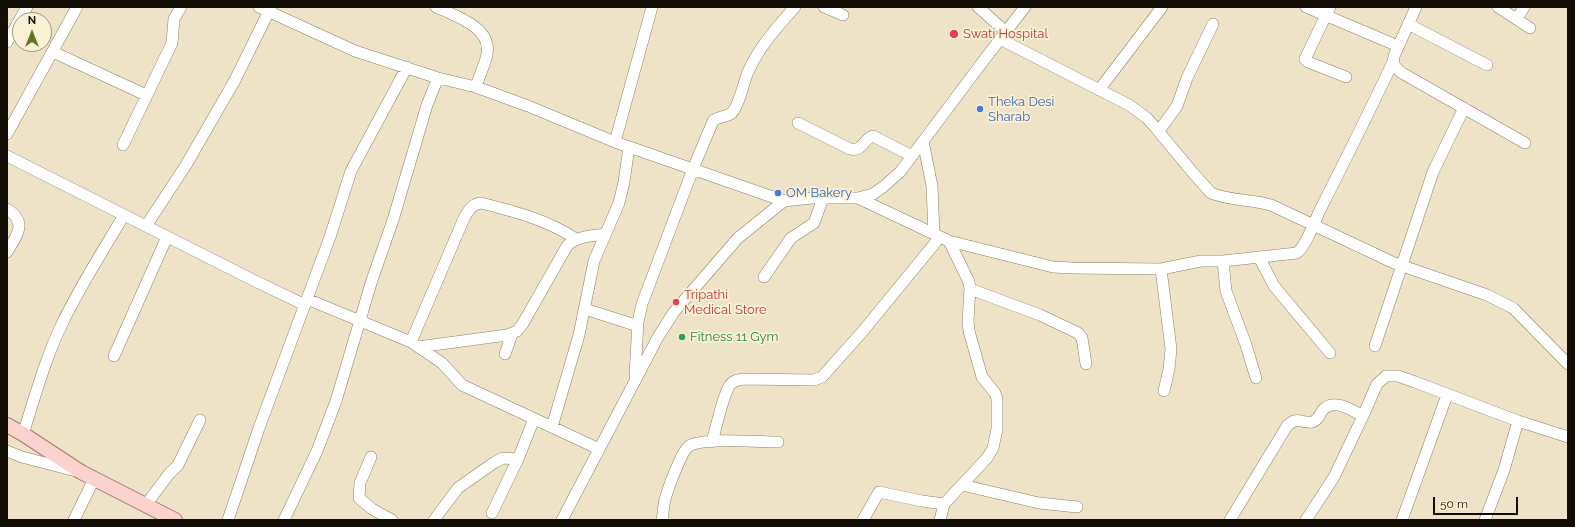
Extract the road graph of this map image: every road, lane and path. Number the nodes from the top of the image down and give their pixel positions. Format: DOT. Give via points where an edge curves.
graph roads {
  1 [pos="27,7"];
  2 [pos="77,7"];
  3 [pos="181,7"];
  4 [pos="436,7"];
  5 [pos="652,7"];
  6 [pos="795,7"];
  7 [pos="825,7"];
  8 [pos="978,7"];
  9 [pos="1025,7"];
  10 [pos="1162,7"];
  11 [pos="1306,7"];
  12 [pos="1416,7"];
  13 [pos="1498,7"];
  14 [pos="1524,7"];
  15 [pos="266,8"];
  16 [pos="1328,11"];
  17 [pos="843,15"];
  18 [pos="1517,19"];
  19 [pos="1214,24"];
  20 [pos="1408,24"];
  21 [pos="1530,28"];
  22 [pos="1003,35"];
  23 [pos="7,42"];
  24 [pos="1398,46"];
  25 [pos="53,52"];
  26 [pos="1393,62"];
  27 [pos="1487,65"];
  28 [pos="407,67"];
  29 [pos="1346,77"];
  30 [pos="438,78"];
  31 [pos="476,87"];
  32 [pos="1099,90"];
  33 [pos="146,95"];
  34 [pos="1464,108"];
  35 [pos="798,123"];
  36 [pos="1159,131"];
  37 [pos="7,134"];
  38 [pos="923,141"];
  39 [pos="615,142"];
  40 [pos="1525,143"];
  41 [pos="123,145"];
  42 [pos="629,147"];
  43 [pos="7,156"];
  44 [pos="912,156"];
  45 [pos="692,169"];
  46 [pos="824,198"];
  47 [pos="858,198"];
  48 [pos="784,201"];
  49 [pos="7,209"];
  50 [pos="124,215"];
  51 [pos="1312,225"];
  52 [pos="146,226"];
  53 [pos="605,234"];
  54 [pos="167,237"];
  55 [pos="941,237"];
  56 [pos="576,239"];
  57 [pos="7,252"];
  58 [pos="1259,257"];
  59 [pos="1223,260"];
  60 [pos="1401,266"];
  61 [pos="1161,269"];
  62 [pos="764,277"];
  63 [pos="970,289"];
  64 [pos="306,302"];
  65 [pos="585,309"];
  66 [pos="360,320"];
  67 [pos="638,326"];
  68 [pos="512,334"];
  69 [pos="415,345"];
  70 [pos="1375,346"];
  71 [pos="1330,353"];
  72 [pos="504,354"];
  73 [pos="114,356"];
  74 [pos="1086,364"];
  75 [pos="1568,364"];
  76 [pos="1256,378"];
  77 [pos="634,381"];
  78 [pos="1164,391"];
  79 [pos="1447,395"];
  80 [pos="1363,416"];
  81 [pos="534,419"];
  82 [pos="200,420"];
  83 [pos="1518,421"];
  84 [pos="7,425"];
  85 [pos="552,427"];
  86 [pos="23,434"];
  87 [pos="1568,437"];
  88 [pos="712,442"];
  89 [pos="778,442"];
  90 [pos="599,449"];
  91 [pos="8,455"];
  92 [pos="371,457"];
  93 [pos="518,459"];
  94 [pos="81,472"];
  95 [pos="94,479"];
  96 [pos="962,485"];
  97 [pos="1496,491"];
  98 [pos="944,504"];
  99 [pos="145,506"];
  100 [pos="1077,507"];
  101 [pos="492,514"];
  102 [pos="74,520"];
  103 [pos="175,520"];
  104 [pos="228,520"];
  105 [pos="284,520"];
  106 [pos="392,520"];
  107 [pos="434,520"];
  108 [pos="562,520"];
  109 [pos="662,520"];
  110 [pos="863,520"];
  111 [pos="940,520"];
  112 [pos="1230,520"];
  113 [pos="1306,520"];
  114 [pos="1402,520"];
  115 [pos="1484,520"];
  116 [pos="1494,520"];
  1 -- 23 [label="street"];
  2 -- 25 [label="street"];
  3 -- 33 [label="street" via="174,19 172,43"];
  4 -- 31 [label="street" via="456,16 484,36 487,53"];
  5 -- 39 [label="street"];
  6 -- 45 [label="street" via="770,35 755,57 734,111 713,121"];
  7 -- 17 [label="street"];
  8 -- 22 [label="street"];
  9 -- 22 [label="street"];
  10 -- 32 [label="street"];
  11 -- 16 [label="street"];
  12 -- 20 [label="street"];
  13 -- 18 [label="street"];
  14 -- 18 [label="street"];
  15 -- 28 [label="street" via="355,51"];
  15 -- 52 [label="street" via="235,80 186,165"];
  16 -- 24 [label="street"];
  16 -- 29 [label="street" via="1305,59"];
  18 -- 21 [label="street"];
  19 -- 36 [label="street" via="1187,78 1177,106"];
  20 -- 24 [label="street"];
  20 -- 27 [label="street"];
  22 -- 32 [label="street"];
  22 -- 38 [label="street"];
  24 -- 26 [label="street"];
  25 -- 33 [label="street"];
  25 -- 37 [label="street"];
  26 -- 34 [label="street" via="1402,74"];
  26 -- 51 [label="street"];
  28 -- 30 [label="street"];
  28 -- 64 [label="street" via="351,172"];
  30 -- 31 [label="street"];
  30 -- 66 [label="street" via="427,105"];
  31 -- 39 [label="street"];
  32 -- 36 [label="street" via="1129,105"];
  33 -- 41 [label="street"];
  34 -- 40 [label="street"];
  34 -- 60 [label="street" via="1433,172"];
  35 -- 44 [label="street" via="850,149 859,149 873,136"];
  36 -- 51 [label="street" via="1211,193 1262,202"];
  38 -- 44 [label="street"];
  38 -- 55 [label="street"];
  39 -- 42 [label="street"];
  42 -- 45 [label="street"];
  42 -- 53 [label="street" via="621,194"];
  43 -- 50 [label="street"];
  44 -- 47 [label="street" via="900,172 883,187 873,194"];
  45 -- 48 [label="street"];
  45 -- 67 [label="street" via="642,304"];
  46 -- 47 [label="street"];
  46 -- 48 [label="street"];
  46 -- 62 [label="street" via="814,223 791,238"];
  47 -- 55 [label="street"];
  48 -- 77 [label="street" via="738,238 674,312"];
  49 -- 57 [label="street" via="13,212 20,225 18,234"];
  50 -- 52 [label="street"];
  50 -- 86 [label="street" via="85,280 62,325 44,368"];
  51 -- 58 [label="street" via="1302,248 1297,253"];
  51 -- 60 [label="street"];
  52 -- 54 [label="street"];
  53 -- 56 [label="street"];
  53 -- 65 [label="street" via="594,261"];
  54 -- 64 [label="street" via="254,281"];
  54 -- 73 [label="street"];
  55 -- 61 [label="street" via="1053,267"];
  55 -- 63 [label="street" via="969,282"];
  55 -- 88 [label="street" via="822,377 814,380 734,381 726,394"];
  56 -- 68 [label="street" via="567,246 522,325"];
  56 -- 69 [label="street" via="556,227 511,211 476,203 466,216"];
  58 -- 59 [label="street"];
  58 -- 71 [label="street" via="1274,286"];
  59 -- 61 [label="street" via="1201,260"];
  59 -- 76 [label="street" via="1226,291"];
  60 -- 70 [label="street"];
  60 -- 75 [label="street" via="1487,295 1513,308"];
  61 -- 78 [label="street" via="1171,349"];
  63 -- 74 [label="street" via="1078,333 1082,338"];
  63 -- 96 [label="street" via="969,331 982,377 997,399 997,430 993,448 987,458"];
  64 -- 66 [label="street"];
  64 -- 104 [label="street"];
  65 -- 67 [label="street"];
  65 -- 85 [label="street"];
  66 -- 69 [label="street"];
  66 -- 105 [label="street" via="336,401 317,451"];
  67 -- 77 [label="street"];
  68 -- 69 [label="street"];
  68 -- 72 [label="street"];
  69 -- 81 [label="street" via="442,363 462,385"];
  77 -- 90 [label="street"];
  79 -- 80 [label="street" via="1398,376 1386,376 1377,384"];
  79 -- 83 [label="street"];
  79 -- 114 [label="street"];
  80 -- 112 [label="street" via="1333,404 1327,406 1317,420 1292,421"];
  80 -- 113 [label="street" via="1334,477"];
  81 -- 85 [label="street"];
  81 -- 93 [label="street"];
  82 -- 99 [label="street" via="178,465"];
  83 -- 87 [label="street"];
  83 -- 97 [label="street"];
  84 -- 86 [label="main road"];
  85 -- 90 [label="street"];
  86 -- 94 [label="main road"];
  88 -- 89 [label="street"];
  88 -- 109 [label="street" via="690,445 684,451 666,496"];
  90 -- 108 [label="street"];
  91 -- 94 [label="street"];
  92 -- 106 [label="street" via="360,482 359,498"];
  93 -- 101 [label="street"];
  93 -- 107 [label="street" via="503,458 458,488"];
  94 -- 95 [label="main road"];
  95 -- 99 [label="main road"];
  95 -- 102 [label="street"];
  96 -- 98 [label="street"];
  96 -- 100 [label="street" via="1039,503"];
  97 -- 115 [label="street"];
  97 -- 116 [label="street"];
  98 -- 110 [label="street" via="879,492"];
  98 -- 111 [label="street"];
  99 -- 103 [label="main road"];
}
